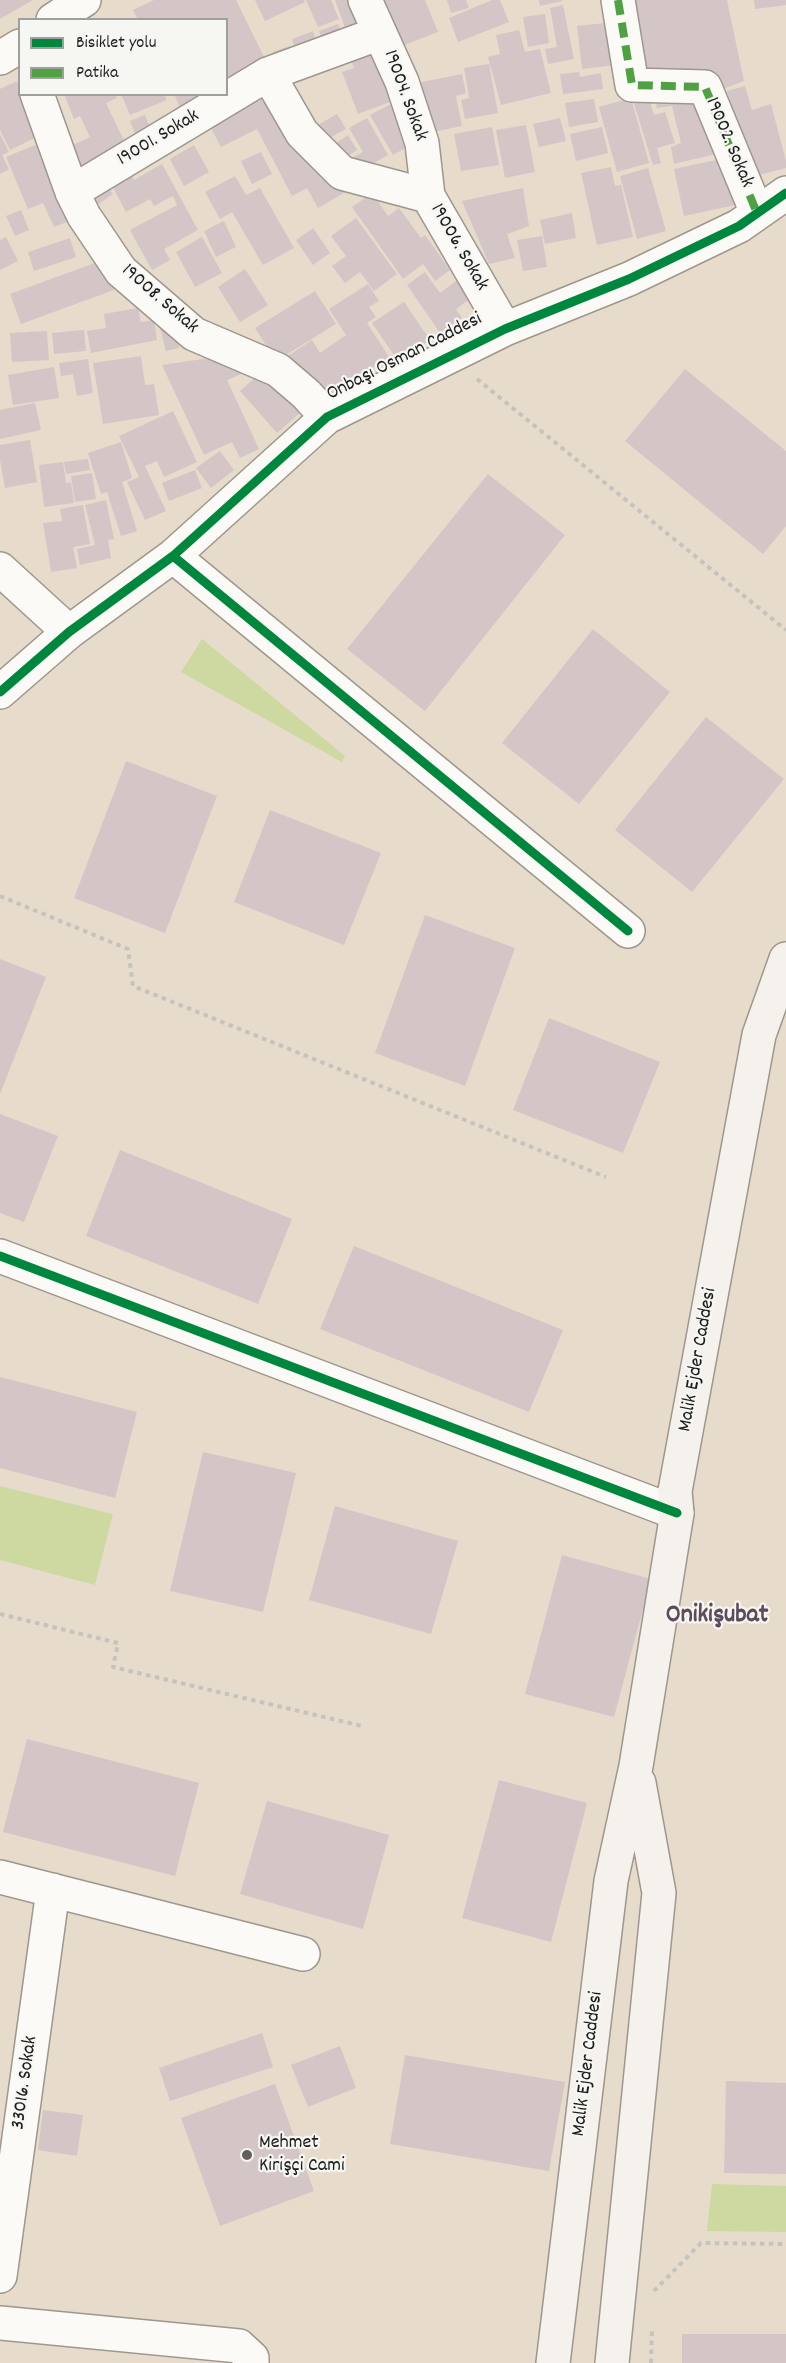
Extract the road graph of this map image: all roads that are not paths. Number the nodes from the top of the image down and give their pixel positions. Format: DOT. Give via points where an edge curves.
graph roads {
  1 [pos="84,0"];
  2 [pos="365,0"];
  3 [pos="618,0"];
  4 [pos="56,18"];
  5 [pos="380,33"];
  6 [pos="18,47"];
  7 [pos="0,58"];
  8 [pos="268,74"];
  9 [pos="38,96"];
  10 [pos="72,192"];
  11 [pos="786,194"];
  12 [pos="428,196"];
  13 [pos="758,213"];
  14 [pos="505,328"];
  15 [pos="327,417"];
  16 [pos="173,556"];
  17 [pos="0,569"];
  18 [pos="69,632"];
  19 [pos="0,692"];
  20 [pos="628,931"];
  21 [pos="786,959"];
  22 [pos="0,1256"];
  23 [pos="677,1513"];
  24 [pos="636,1766"];
  25 [pos="0,1877"];
  26 [pos="52,1890"];
  27 [pos="303,1954"];
  28 [pos="0,2276"];
  29 [pos="0,2324"];
  30 [pos="252,2363"];
  31 [pos="554,2363"];
  32 [pos="612,2363"];
  1 -- 4 [label="street"];
  2 -- 5 [label="street, 19004. Sokak"];
  3 -- 13 [label="street, 19002. Sokak" via="632,85 705,87"];
  5 -- 8 [label="street, 19001. Sokak"];
  5 -- 12 [label="street, 19004. Sokak" via="422,142"];
  6 -- 7 [label="street"];
  8 -- 10 [label="street, 19001. Sokak"];
  8 -- 12 [label="street, 19006. Sokak" via="302,133 342,173"];
  9 -- 10 [label="street, 19008. Sokak"];
  10 -- 15 [label="street, 19008. Sokak" via="121,271 194,334 278,370"];
  11 -- 13 [label="street, Onbaşı Osman Caddesi"];
  12 -- 14 [label="street, 19006. Sokak"];
  13 -- 14 [label="street, Onbaşı Osman Caddesi" via="629,279"];
  14 -- 15 [label="street, Onbaşı Osman Caddesi"];
  15 -- 16 [label="street, Onbaşı Osman Caddesi"];
  16 -- 18 [label="street, Onbaşı Osman Caddesi"];
  16 -- 20 [label="street"];
  17 -- 18 [label="street"];
  18 -- 19 [label="street, Onbaşı Osman Caddesi"];
  21 -- 23 [label="main road, Malik Ejder Caddesi" via="759,1035 675,1491"];
  22 -- 23 [label="street"];
  23 -- 24 [label="main road, Malik Ejder Caddesi"];
  24 -- 31 [label="main road, Malik Ejder Caddesi" via="611,1881"];
  24 -- 32 [label="main road, Malik Ejder Caddesi" via="658,1893"];
  25 -- 26 [label="street"];
  26 -- 27 [label="street"];
  26 -- 28 [label="street, 33016. Sokak"];
  29 -- 30 [label="street" via="239,2346 252,2358"];
}
